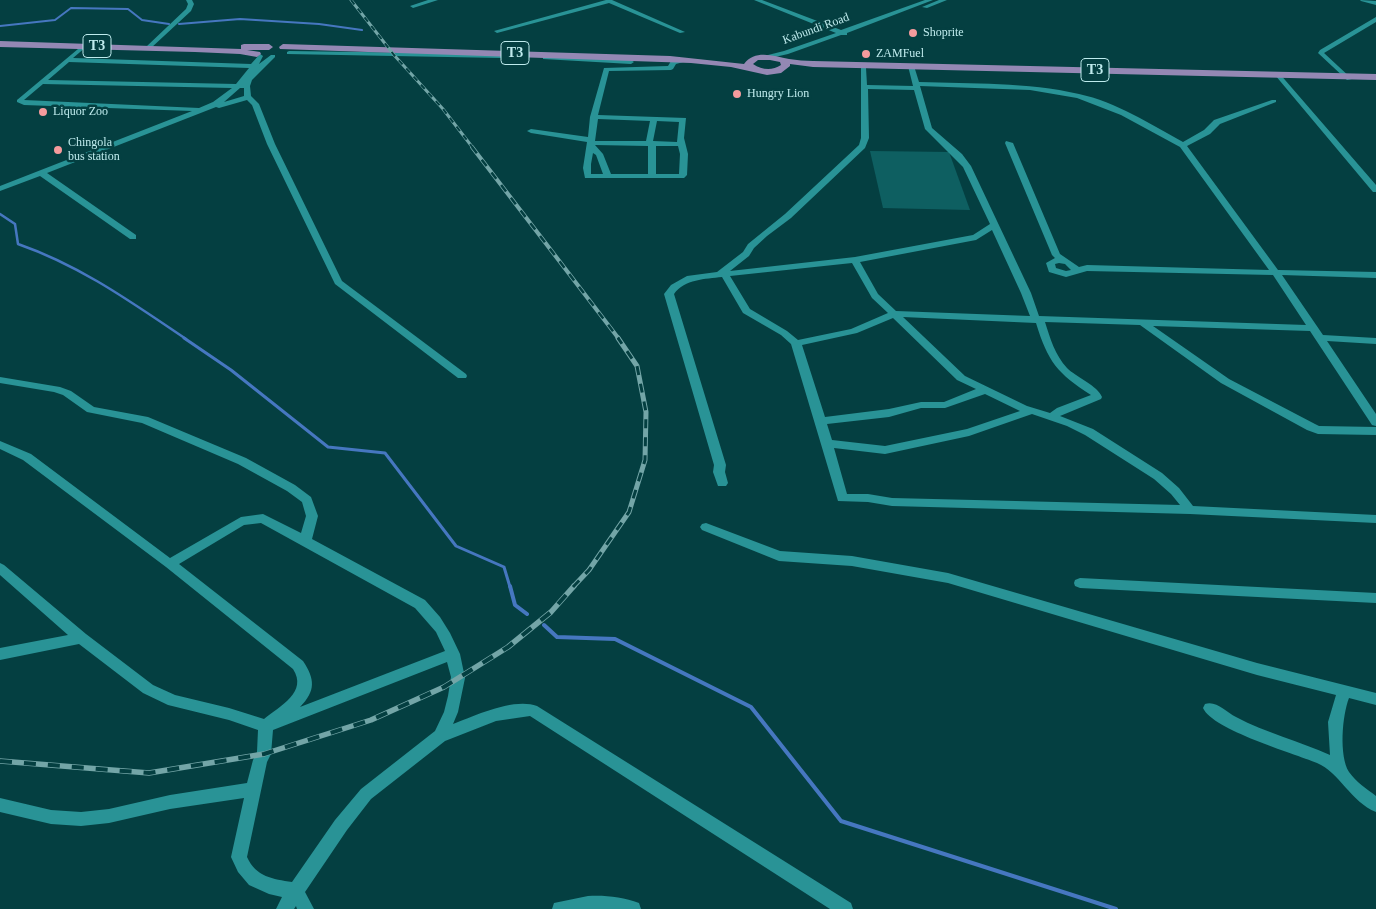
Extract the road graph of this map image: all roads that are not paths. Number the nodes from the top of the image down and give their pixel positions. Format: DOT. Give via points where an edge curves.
graph roads {
  1 [pos="189,0"];
  2 [pos="435,0"];
  3 [pos="609,0"];
  4 [pos="757,0"];
  5 [pos="930,0"];
  6 [pos="944,0"];
  7 [pos="1363,0"];
  8 [pos="1376,3"];
  9 [pos="413,6"];
  10 [pos="1376,19"];
  11 [pos="497,30"];
  12 [pos="682,32"];
  13 [pos="841,33"];
  14 [pos="848,36"];
  15 [pos="0,44"];
  16 [pos="84,46"];
  17 [pos="149,47"];
  18 [pos="270,47"];
  19 [pos="195,49"];
  20 [pos="281,53"];
  21 [pos="801,54"];
  22 [pos="259,55"];
  23 [pos="766,57"];
  24 [pos="756,58"];
  25 [pos="67,60"];
  26 [pos="685,60"];
  27 [pos="701,61"];
  28 [pos="672,63"];
  29 [pos="784,63"];
  30 [pos="807,63"];
  31 [pos="257,66"];
  32 [pos="911,67"];
  33 [pos="751,68"];
  34 [pos="863,68"];
  35 [pos="1278,76"];
  36 [pos="1347,78"];
  37 [pos="1376,78"];
  38 [pos="40,82"];
  39 [pos="238,86"];
  40 [pos="247,86"];
  41 [pos="916,86"];
  42 [pos="864,87"];
  43 [pos="229,100"];
  44 [pos="247,101"];
  45 [pos="1274,101"];
  46 [pos="169,108"];
  47 [pos="206,109"];
  48 [pos="594,117"];
  49 [pos="654,119"];
  50 [pos="175,120"];
  51 [pos="532,131"];
  52 [pos="1009,143"];
  53 [pos="591,144"];
  54 [pos="651,144"];
  55 [pos="681,144"];
  56 [pos="1183,145"];
  57 [pos="41,173"];
  58 [pos="608,175"];
  59 [pos="652,176"];
  60 [pos="0,189"];
  61 [pos="1376,190"];
  62 [pos="994,225"];
  63 [pos="133,238"];
  64 [pos="855,260"];
  65 [pos="1276,273"];
  66 [pos="723,274"];
  67 [pos="1376,275"];
  68 [pos="894,314"];
  69 [pos="1038,320"];
  70 [pos="1142,322"];
  71 [pos="1313,328"];
  72 [pos="1319,338"];
  73 [pos="1376,341"];
  74 [pos="796,343"];
  75 [pos="462,376"];
  76 [pos="0,380"];
  77 [pos="984,390"];
  78 [pos="1031,411"];
  79 [pos="1051,417"];
  80 [pos="1374,417"];
  81 [pos="821,421"];
  82 [pos="1376,431"];
  83 [pos="827,443"];
  84 [pos="0,445"];
  85 [pos="722,483"];
  86 [pos="1190,510"];
  87 [pos="1376,520"];
  88 [pos="706,527"];
  89 [pos="305,541"];
  90 [pos="170,564"];
  91 [pos="0,568"];
  92 [pos="1080,583"];
  93 [pos="1376,598"];
  94 [pos="81,638"];
  95 [pos="0,654"];
  96 [pos="454,654"];
  97 [pos="1345,691"];
  98 [pos="1376,699"];
  99 [pos="1210,708"];
  100 [pos="266,726"];
  101 [pos="440,736"];
  102 [pos="1341,772"];
  103 [pos="254,789"];
  104 [pos="0,805"];
  105 [pos="1376,805"];
  106 [pos="296,891"];
  107 [pos="284,909"];
  108 [pos="306,909"];
  109 [pos="560,909"];
  110 [pos="634,909"];
  111 [pos="845,909"];
  1 -- 17 [label="street" via="189,10"];
  2 -- 9 [label="street"];
  3 -- 11 [label="street"];
  3 -- 12 [label="street"];
  4 -- 13 [label="street"];
  5 -- 13 [label="street, Kabundi Road"];
  6 -- 14 [label="street, Kabundi Road"];
  7 -- 8 [label="street"];
  10 -- 36 [label="street" via="1322,51 1321,54"];
  13 -- 14 [label="street"];
  13 -- 23 [label="street, Kabundi Road"];
  14 -- 21 [label="street, Kabundi Road"];
  15 -- 16 [label="highway, T3"];
  16 -- 17 [label="highway, T3"];
  16 -- 25 [label="street"];
  17 -- 19 [label="highway, T3"];
  18 -- 19 [label="highway, T3"];
  18 -- 20 [label="highway, T3"];
  18 -- 22 [label="highway, T3" via="258,50"];
  19 -- 22 [label="highway, T3"];
  20 -- 22 [label="highway, T3"];
  20 -- 26 [label="highway, T3" via="332,48"];
  20 -- 28 [label="street"];
  20 -- 31 [label="street"];
  21 -- 29 [label="street, Kabundi Road"];
  21 -- 30 [label="street" via="798,59"];
  22 -- 31 [label="street"];
  23 -- 24 [label="highway, T3"];
  23 -- 29 [label="highway, T3"];
  24 -- 27 [label="highway, T3"];
  24 -- 33 [label="highway" via="748,62"];
  25 -- 31 [label="street"];
  25 -- 38 [label="street"];
  26 -- 27 [label="highway, T3"];
  26 -- 28 [label="street"];
  27 -- 28 [label="street"];
  27 -- 33 [label="highway, T3"];
  28 -- 48 [label="street" via="671,68 606,69"];
  29 -- 30 [label="highway, T3"];
  29 -- 33 [label="highway, T3" via="773,72"];
  29 -- 34 [label="highway, T3"];
  30 -- 32 [label="highway, T3"];
  31 -- 39 [label="street"];
  31 -- 40 [label="street"];
  32 -- 34 [label="highway, T3"];
  32 -- 35 [label="highway, T3"];
  32 -- 41 [label="street"];
  34 -- 42 [label="street"];
  35 -- 36 [label="highway, T3"];
  35 -- 61 [label="street"];
  36 -- 37 [label="highway, T3"];
  38 -- 39 [label="street"];
  38 -- 46 [label="street" via="19,101"];
  39 -- 40 [label="street"];
  39 -- 43 [label="street"];
  40 -- 44 [label="street"];
  41 -- 42 [label="street"];
  41 -- 56 [label="street" via="1030,88 1079,96 1124,112"];
  41 -- 62 [label="street" via="929,129 967,166"];
  42 -- 66 [label="street" via="865,138 862,146"];
  43 -- 44 [label="street"];
  43 -- 44 [label="street"];
  43 -- 47 [label="street"];
  44 -- 75 [label="street" via="256,111 338,282"];
  45 -- 56 [label="street" via="1217,122 1207,132"];
  46 -- 47 [label="street"];
  46 -- 50 [label="street" via="174,111"];
  47 -- 50 [label="street"];
  48 -- 49 [label="street"];
  48 -- 53 [label="street"];
  49 -- 54 [label="street"];
  49 -- 55 [label="street" via="683,120"];
  50 -- 57 [label="street"];
  51 -- 53 [label="street"];
  52 -- 65 [label="street" via="1064,262 1087,268"];
  53 -- 54 [label="street"];
  53 -- 58 [label="street"];
  53 -- 58 [label="street" via="586,162 587,174"];
  54 -- 55 [label="street"];
  54 -- 59 [label="street"];
  55 -- 59 [label="street" via="683,175"];
  56 -- 65 [label="street"];
  57 -- 60 [label="street"];
  57 -- 63 [label="street"];
  58 -- 59 [label="street"];
  62 -- 64 [label="street" via="976,237"];
  62 -- 69 [label="street"];
  64 -- 66 [label="street"];
  64 -- 68 [label="street" via="875,296"];
  65 -- 67 [label="street"];
  65 -- 71 [label="street"];
  66 -- 74 [label="street" via="746,310"];
  66 -- 85 [label="street" via="684,280 669,294 720,465"];
  68 -- 69 [label="street"];
  68 -- 74 [label="street" via="854,331"];
  68 -- 77 [label="street" via="961,378"];
  69 -- 70 [label="street"];
  69 -- 79 [label="street" via="1057,365 1097,397"];
  70 -- 71 [label="street"];
  70 -- 82 [label="street" via="1230,384 1312,428"];
  71 -- 72 [label="street"];
  72 -- 73 [label="street"];
  72 -- 80 [label="street"];
  74 -- 81 [label="street"];
  76 -- 89 [label="street" via="56,389 91,410 144,420 242,461 307,500 312,516"];
  77 -- 78 [label="street"];
  77 -- 81 [label="street" via="945,405 921,405"];
  78 -- 79 [label="street"];
  78 -- 83 [label="street" via="969,432 885,450"];
  79 -- 86 [label="street" via="1089,432 1142,464 1175,491"];
  81 -- 83 [label="street"];
  83 -- 86 [label="street" via="842,498"];
  84 -- 90 [label="street" via="27,458"];
  86 -- 87 [label="street"];
  88 -- 97 [label="street" via="779,556 852,561 948,578 1257,669"];
  89 -- 90 [label="street" via="263,518 252,518 241,521"];
  89 -- 96 [label="street" via="420,604 436,618"];
  90 -- 100 [label="street" via="306,673 304,693"];
  91 -- 94 [label="street"];
  92 -- 93 [label="street"];
  94 -- 95 [label="street"];
  94 -- 100 [label="street" via="148,690 173,701"];
  96 -- 100 [label="street"];
  96 -- 101 [label="street" via="458,678 455,696"];
  97 -- 98 [label="street"];
  97 -- 102 [label="street" via="1334,718"];
  99 -- 102 [label="street" via="1262,738 1324,759"];
  100 -- 103 [label="street" via="264,754"];
  101 -- 106 [label="street" via="366,794"];
  101 -- 111 [label="street" via="501,713 532,710"];
  102 -- 105 [label="street" via="1353,788"];
  103 -- 104 [label="street" via="81,819 51,817"];
  103 -- 106 [label="street" via="238,856 242,865 261,884"];
  106 -- 107 [label="street"];
  106 -- 108 [label="street"];
  109 -- 110 [label="street" via="591,903"];
}
